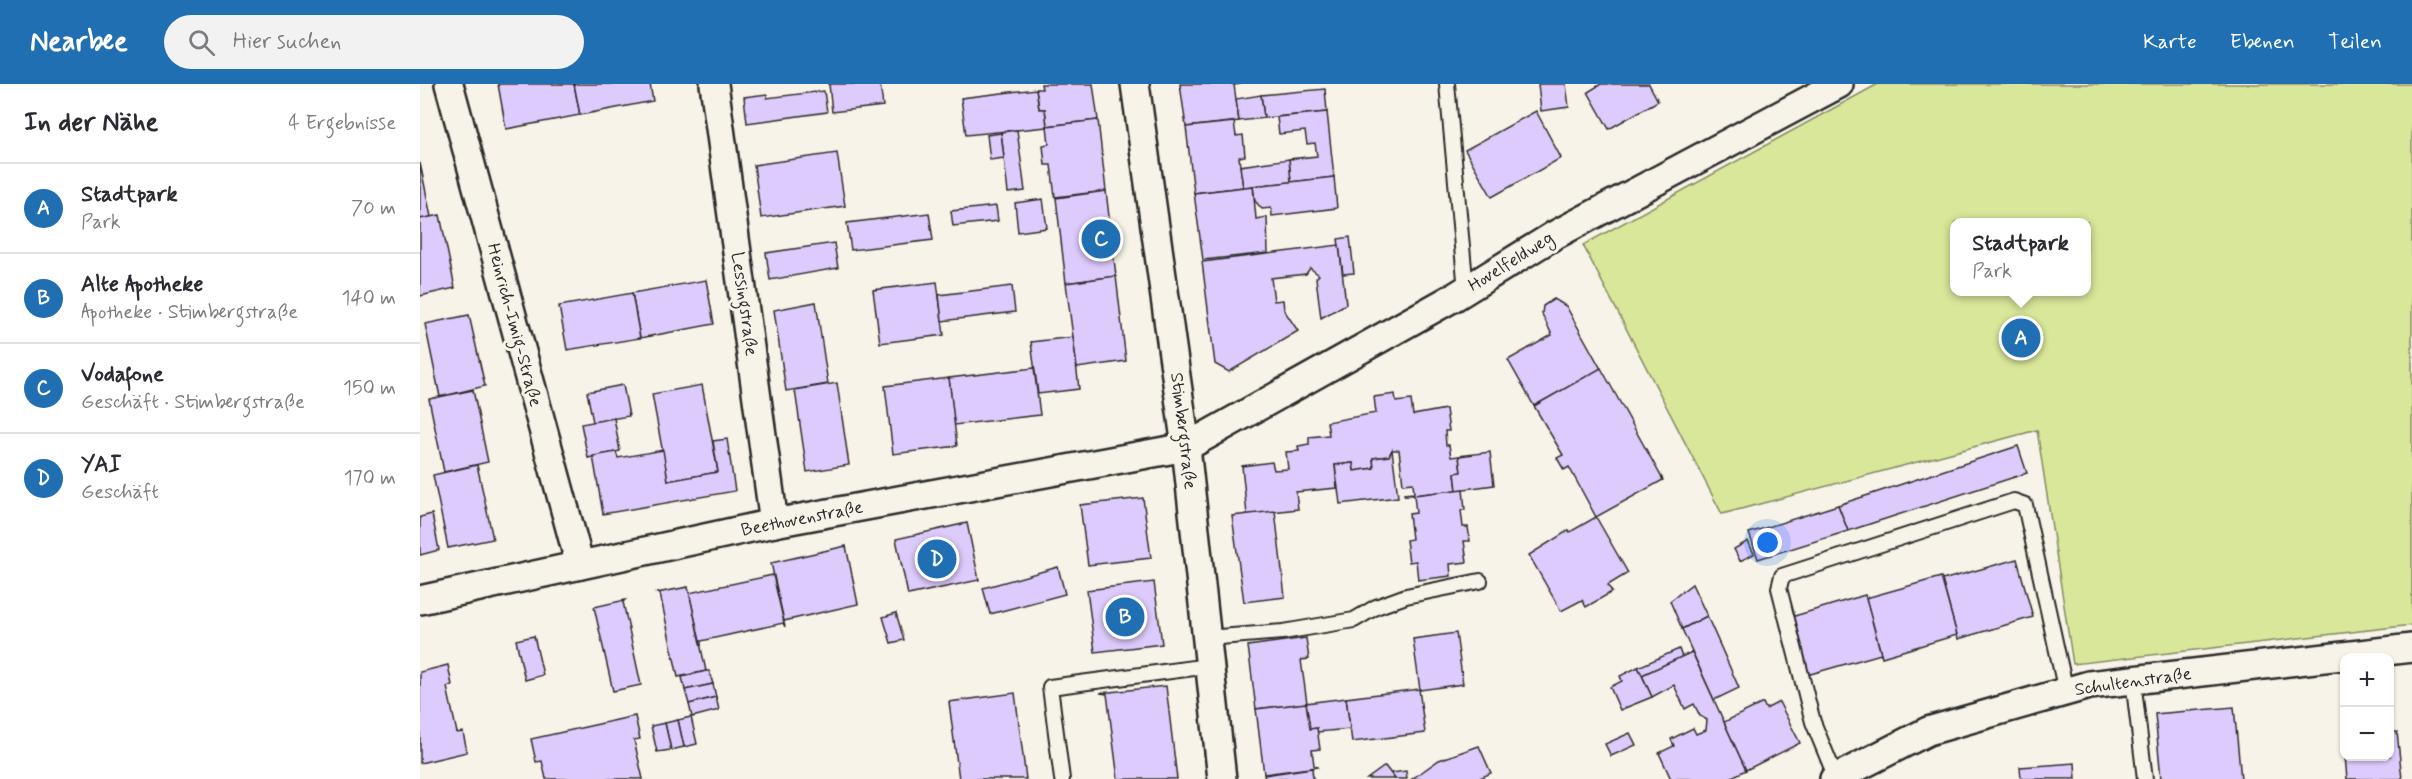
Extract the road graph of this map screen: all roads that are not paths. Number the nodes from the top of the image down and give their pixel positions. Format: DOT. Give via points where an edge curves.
graph roads {
  1 [pos="449,84"];
  2 [pos="714,84"];
  3 [pos="1135,84"];
  4 [pos="1447,84"];
  5 [pos="1839,84"];
  6 [pos="1466,290"];
  7 [pos="1186,447"];
  8 [pos="774,523"];
  9 [pos="579,565"];
  10 [pos="1480,581"];
  11 [pos="420,600"];
  12 [pos="1206,638"];
  13 [pos="2412,648"];
  14 [pos="1209,666"];
  15 [pos="2133,680"];
  16 [pos="2066,692"];
  17 [pos="1835,778"];
  18 [pos="1062,779"];
  19 [pos="1222,779"];
  20 [pos="2145,779"];
  1 -- 9 [label="street, Heinrich-Imig-Straße"];
  2 -- 8 [label="street, Lessingstraße"];
  3 -- 7 [label="street, Stimbergstraße"];
  4 -- 6 [label="lane"];
  5 -- 6 [label="street, Hovelfeldweg" via="1553,236"];
  6 -- 7 [label="street, Hovelfeldweg"];
  7 -- 8 [label="street, Beethovenstraße"];
  7 -- 12 [label="street, Stimbergstraße"];
  8 -- 9 [label="street, Beethovenstraße"];
  9 -- 11 [label="street, Beethovenstraße"];
  10 -- 12 [label="lane" via="1406,596 1354,620 1283,632"];
  12 -- 14 [label="street, Stimbergstraße"];
  13 -- 15 [label="street, Schultenstraße"];
  14 -- 18 [label="lane" via="1050,687"];
  14 -- 19 [label="street, Stimbergstraße"];
  15 -- 16 [label="street, Schultenstraße"];
  15 -- 20 [label="lane"];
  16 -- 17 [label="street, Schultenstraße" via="1928,731"];
  16 -- 17 [label="lane" via="2025,505 2014,501 1782,576 1779,588 1813,722"];
}
